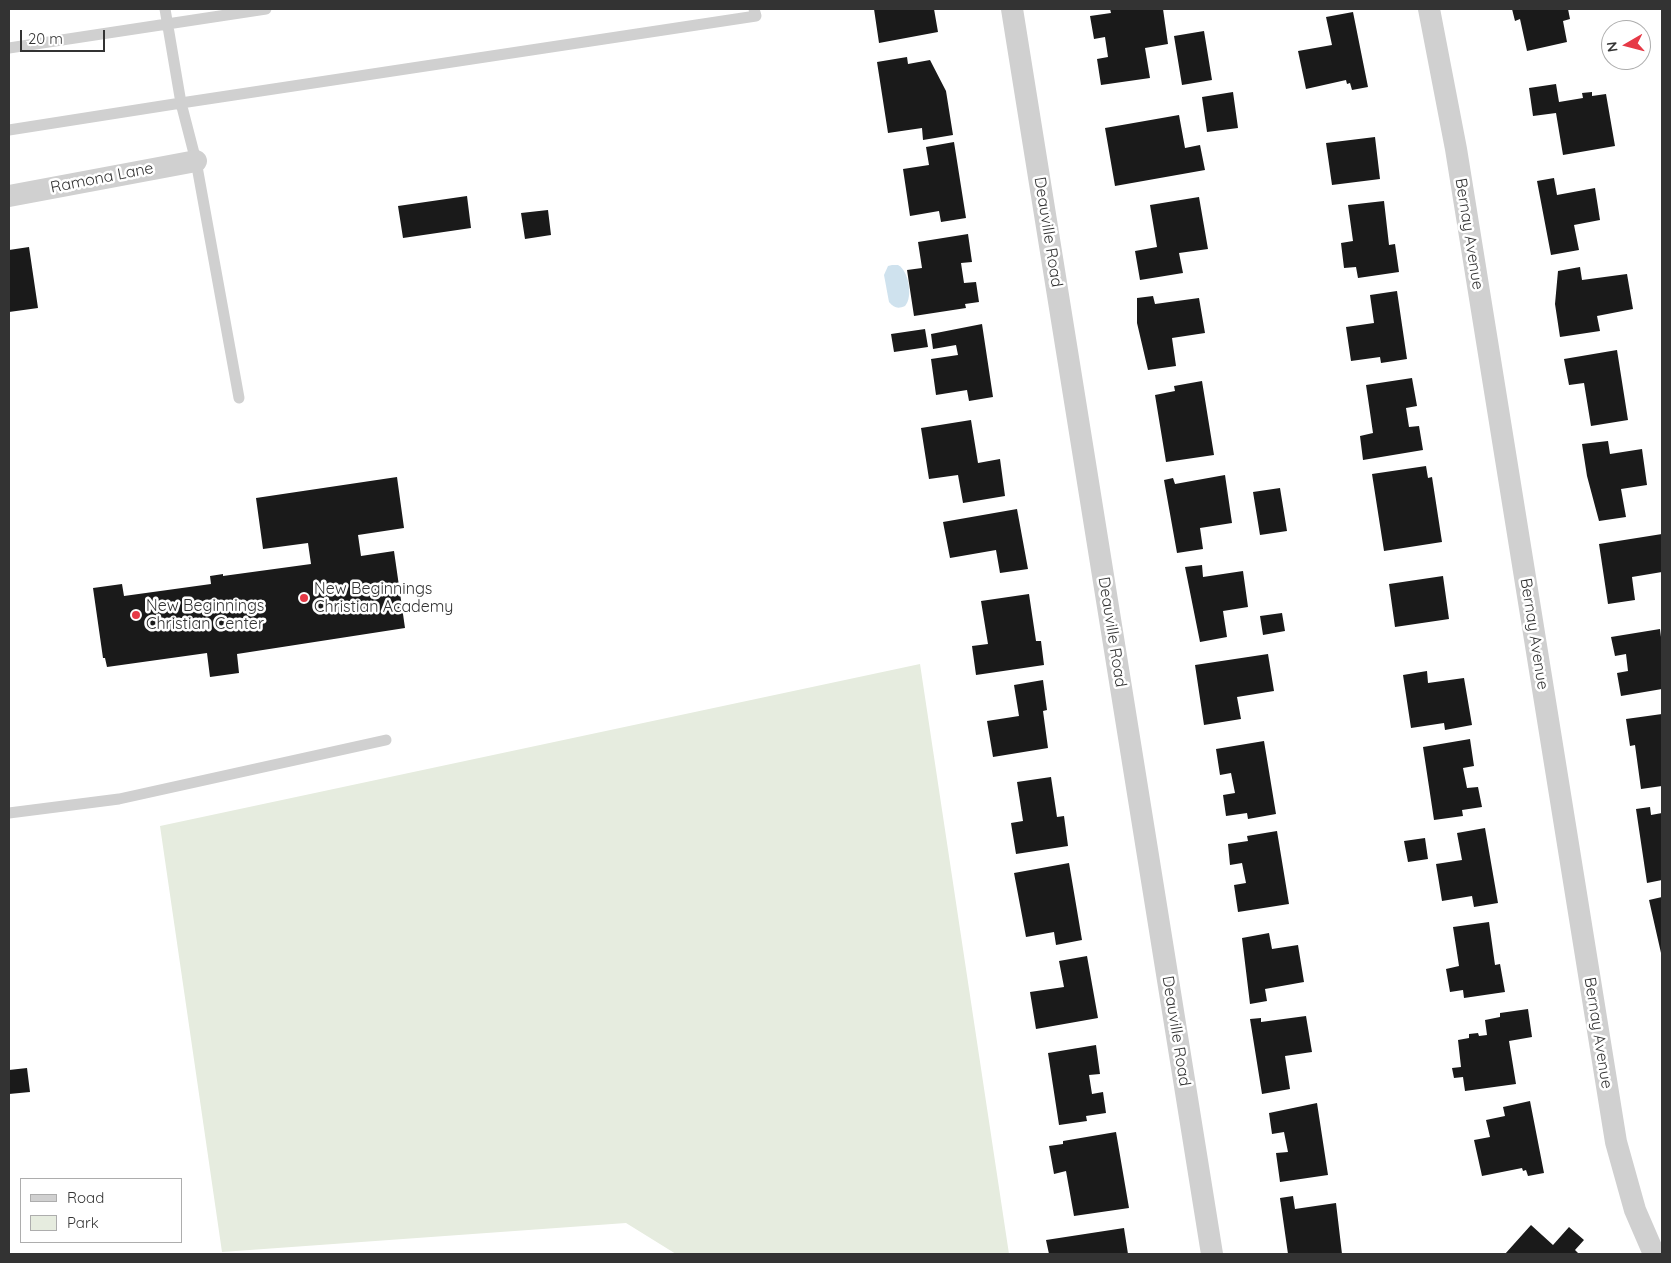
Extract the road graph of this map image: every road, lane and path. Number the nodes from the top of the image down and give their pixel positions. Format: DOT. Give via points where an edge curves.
graph roads {
  1 [pos="165,9"];
  2 [pos="266,9"];
  3 [pos="754,9"];
  4 [pos="1012,9"];
  5 [pos="1429,9"];
  6 [pos="167,24"];
  7 [pos="9,48"];
  8 [pos="181,103"];
  9 [pos="9,130"];
  10 [pos="196,161"];
  11 [pos="9,196"];
  12 [pos="239,398"];
  13 [pos="386,740"];
  14 [pos="9,813"];
  15 [pos="1212,1254"];
  16 [pos="1654,1254"];
  1 -- 6 [label="lane"];
  2 -- 6 [label="lane"];
  3 -- 8 [label="lane" via="756,16"];
  4 -- 15 [label="street, Deauville Road"];
  5 -- 16 [label="street, Bernay Avenue" via="1457,159 1616,1142 1635,1210"];
  6 -- 7 [label="lane"];
  6 -- 8 [label="lane"];
  8 -- 9 [label="lane"];
  8 -- 10 [label="lane"];
  10 -- 11 [label="street, Ramona Lane"];
  10 -- 12 [label="lane"];
  13 -- 14 [label="lane" via="119,799"];
}
